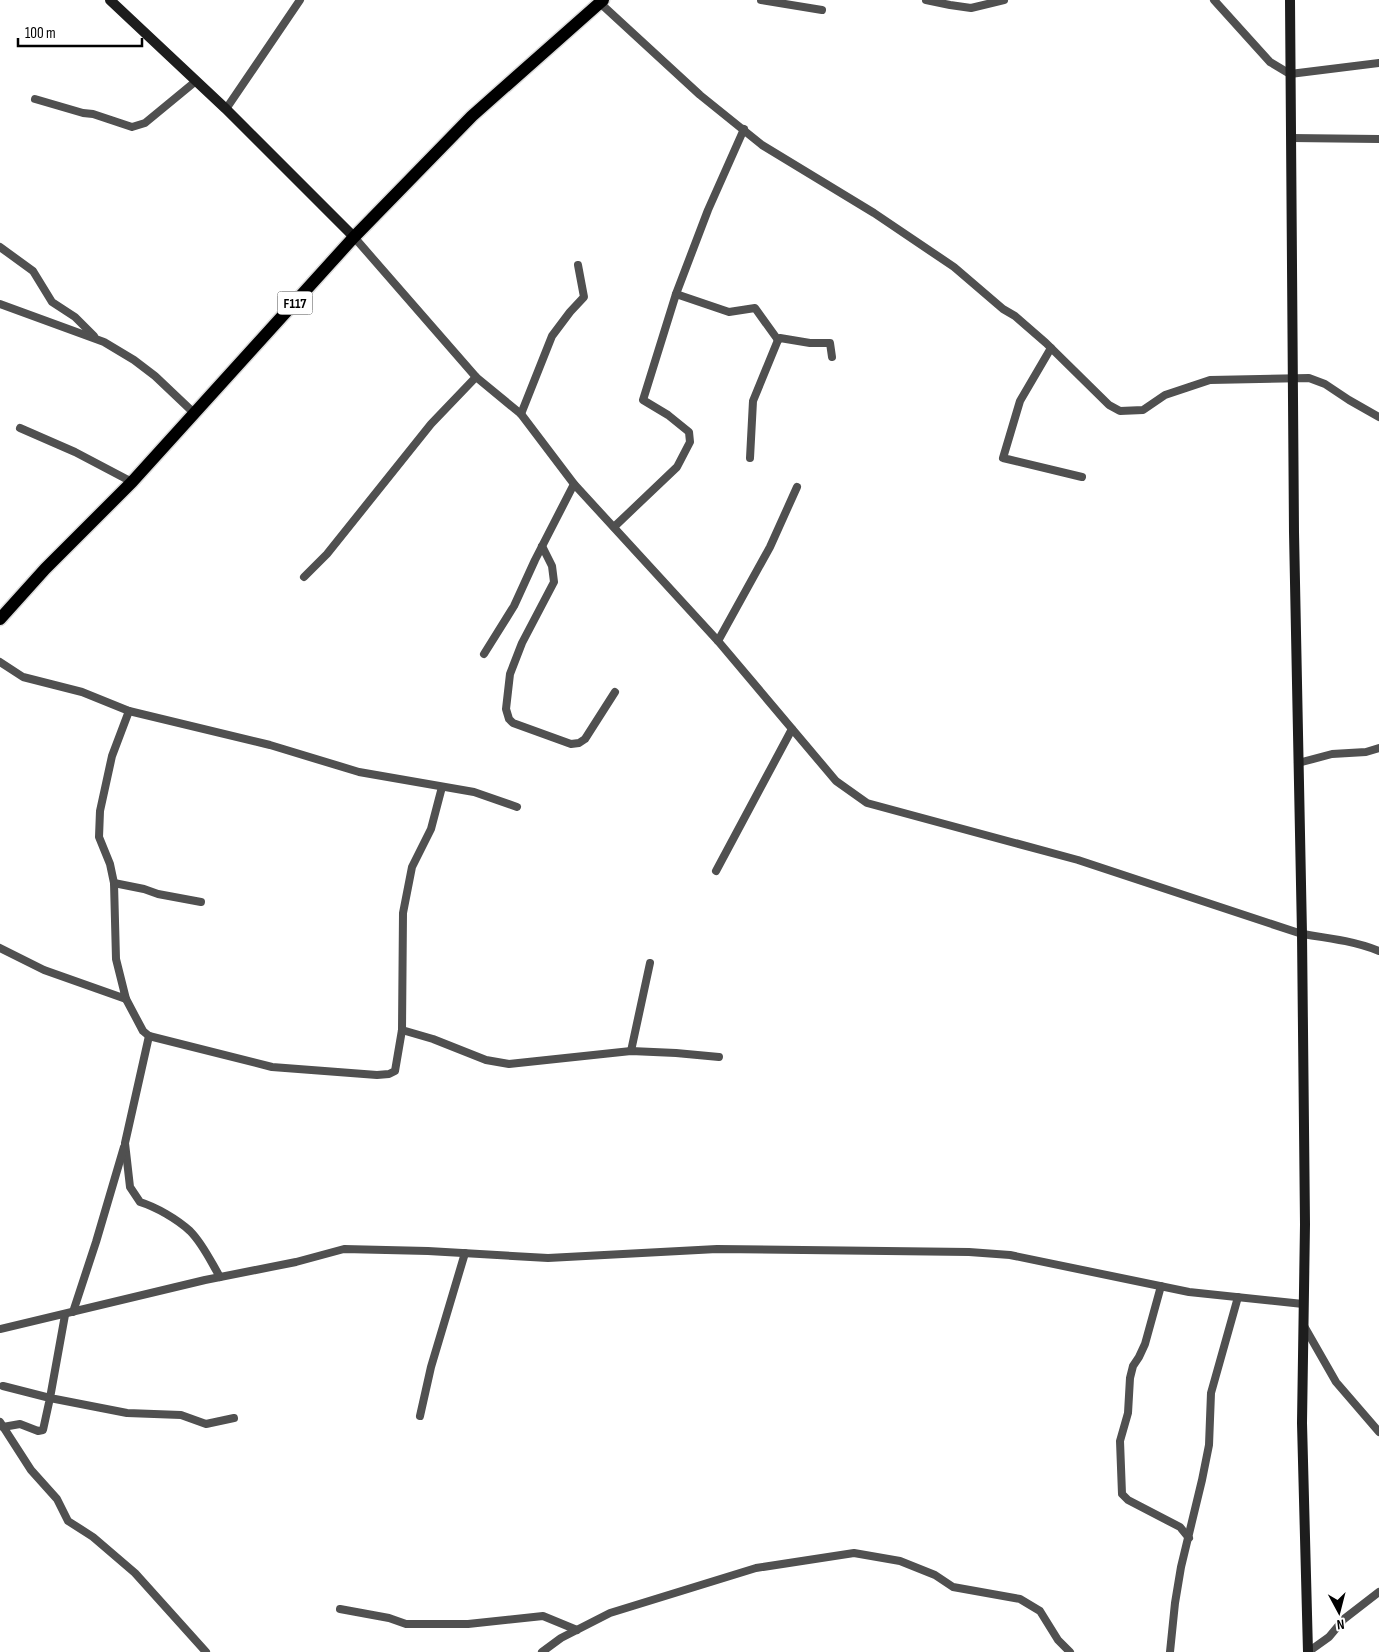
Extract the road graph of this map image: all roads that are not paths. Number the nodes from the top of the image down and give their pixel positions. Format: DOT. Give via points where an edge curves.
graph roads {
  1 [pos="110,0"];
  2 [pos="300,0"];
  3 [pos="761,0"];
  4 [pos="926,0"];
  5 [pos="1004,0"];
  6 [pos="1214,0"];
  7 [pos="1290,0"];
  8 [pos="602,2"];
  9 [pos="822,10"];
  10 [pos="1379,63"];
  11 [pos="1290,74"];
  12 [pos="196,81"];
  13 [pos="35,99"];
  14 [pos="226,109"];
  15 [pos="744,129"];
  16 [pos="1291,138"];
  17 [pos="1379,140"];
  18 [pos="354,238"];
  19 [pos="0,247"];
  20 [pos="578,265"];
  21 [pos="676,294"];
  22 [pos="0,304"];
  23 [pos="98,339"];
  24 [pos="778,340"];
  25 [pos="1051,348"];
  26 [pos="832,357"];
  27 [pos="476,377"];
  28 [pos="1293,378"];
  29 [pos="194,413"];
  30 [pos="521,414"];
  31 [pos="1379,417"];
  32 [pos="20,428"];
  33 [pos="750,458"];
  34 [pos="1082,477"];
  35 [pos="132,482"];
  36 [pos="574,484"];
  37 [pos="797,487"];
  38 [pos="614,527"];
  39 [pos="542,546"];
  40 [pos="304,577"];
  41 [pos="0,619"];
  42 [pos="718,641"];
  43 [pos="484,654"];
  44 [pos="0,662"];
  45 [pos="615,692"];
  46 [pos="129,711"];
  47 [pos="792,729"];
  48 [pos="1379,748"];
  49 [pos="1298,763"];
  50 [pos="442,787"];
  51 [pos="517,807"];
  52 [pos="716,871"];
  53 [pos="114,883"];
  54 [pos="201,902"];
  55 [pos="1302,934"];
  56 [pos="0,948"];
  57 [pos="1379,951"];
  58 [pos="650,963"];
  59 [pos="126,1000"];
  60 [pos="402,1030"];
  61 [pos="149,1036"];
  62 [pos="631,1051"];
  63 [pos="719,1057"];
  64 [pos="125,1143"];
  65 [pos="465,1253"];
  66 [pos="220,1277"];
  67 [pos="1161,1286"];
  68 [pos="1238,1297"];
  69 [pos="1303,1304"];
  70 [pos="69,1313"];
  71 [pos="1303,1326"];
  72 [pos="0,1329"];
  73 [pos="3,1386"];
  74 [pos="50,1398"];
  75 [pos="420,1416"];
  76 [pos="234,1418"];
  77 [pos="2,1424"];
  78 [pos="1379,1432"];
  79 [pos="1189,1538"];
  80 [pos="1379,1592"];
  81 [pos="340,1609"];
  82 [pos="577,1630"];
  83 [pos="206,1652"];
  84 [pos="542,1652"];
  85 [pos="1070,1652"];
  86 [pos="1170,1652"];
  87 [pos="1308,1652"];
  1 -- 12 [label="main road"];
  2 -- 14 [label="street"];
  3 -- 9 [label="street"];
  4 -- 5 [label="street" via="970,8"];
  6 -- 11 [label="street" via="1270,62"];
  7 -- 11 [label="main road"];
  8 -- 15 [label="street" via="700,95"];
  8 -- 18 [label="main road, F117" via="472,116"];
  10 -- 11 [label="street"];
  11 -- 16 [label="main road"];
  12 -- 13 [label="street" via="145,123 132,127"];
  12 -- 14 [label="main road"];
  14 -- 18 [label="main road"];
  15 -- 21 [label="street"];
  15 -- 25 [label="street" via="762,145 874,213 954,267"];
  16 -- 17 [label="street"];
  16 -- 28 [label="main road"];
  18 -- 27 [label="street"];
  18 -- 29 [label="main road, F117"];
  19 -- 23 [label="street" via="33,271 52,302 75,317"];
  20 -- 30 [label="street" via="584,297 552,336"];
  21 -- 24 [label="street" via="730,312 755,308"];
  21 -- 38 [label="street" via="643,400 689,432 690,442 677,467"];
  22 -- 23 [label="street"];
  23 -- 29 [label="street" via="134,360"];
  24 -- 26 [label="street" via="830,343"];
  24 -- 33 [label="street" via="753,401"];
  25 -- 28 [label="street" via="1109,405 1120,411 1143,410 1165,395 1210,380"];
  25 -- 34 [label="street" via="1020,402 1003,458"];
  27 -- 30 [label="street"];
  27 -- 40 [label="street" via="430,424 327,554"];
  28 -- 31 [label="street" via="1309,378 1325,384"];
  28 -- 49 [label="main road"];
  29 -- 35 [label="main road, F117"];
  30 -- 36 [label="street"];
  32 -- 35 [label="street"];
  35 -- 41 [label="main road, F117"];
  36 -- 38 [label="street"];
  36 -- 39 [label="street"];
  37 -- 42 [label="street" via="770,547"];
  38 -- 42 [label="street"];
  39 -- 43 [label="street" via="514,606"];
  39 -- 45 [label="street" via="552,566 554,582 522,643 510,674 506,709 509,719 570,744 579,743"];
  42 -- 47 [label="street"];
  44 -- 46 [label="street" via="23,677 82,692"];
  46 -- 50 [label="street" via="270,745 359,772"];
  46 -- 53 [label="street" via="112,756 100,811 99,837"];
  47 -- 52 [label="street"];
  47 -- 55 [label="street" via="836,781 867,802 1078,860"];
  48 -- 49 [label="street" via="1332,754"];
  49 -- 55 [label="main road"];
  50 -- 51 [label="street" via="474,792"];
  50 -- 60 [label="street" via="431,829 412,867 403,913"];
  53 -- 54 [label="street"];
  53 -- 59 [label="street" via="116,959"];
  55 -- 57 [label="street" via="1337,939"];
  55 -- 69 [label="main road"];
  56 -- 59 [label="street" via="44,970"];
  58 -- 62 [label="street"];
  59 -- 61 [label="street"];
  60 -- 61 [label="street" via="395,1071 377,1075 272,1067"];
  60 -- 62 [label="street" via="486,1060 509,1064"];
  61 -- 64 [label="street"];
  62 -- 63 [label="street"];
  64 -- 66 [label="street" via="130,1187 140,1202 154,1207 190,1231"];
  64 -- 70 [label="street" via="96,1242"];
  65 -- 66 [label="street" via="344,1249"];
  65 -- 67 [label="street" via="548,1258 717,1249 969,1252 1010,1255"];
  65 -- 75 [label="street"];
  66 -- 70 [label="street"];
  67 -- 68 [label="street"];
  67 -- 79 [label="street" via="1130,1378 1128,1413 1120,1441 1122,1494 1180,1527"];
  68 -- 69 [label="street"];
  68 -- 79 [label="street" via="1211,1393 1209,1445"];
  69 -- 71 [label="main road"];
  70 -- 72 [label="street"];
  70 -- 74 [label="street"];
  71 -- 78 [label="street" via="1336,1382"];
  71 -- 87 [label="main road"];
  73 -- 74 [label="street"];
  74 -- 76 [label="street" via="127,1413 180,1415 206,1424"];
  74 -- 77 [label="street" via="43,1430 20,1424"];
  77 -- 83 [label="street" via="31,1470 57,1499 68,1521 94,1537 134,1573"];
  79 -- 86 [label="street" via="1175,1603"];
  80 -- 87 [label="street"];
  81 -- 82 [label="street" via="406,1624 468,1624 542,1616"];
  82 -- 84 [label="street"];
  82 -- 85 [label="street" via="610,1613 756,1568 854,1553 900,1561 953,1586 1020,1599 1040,1611 1058,1640"];
}
